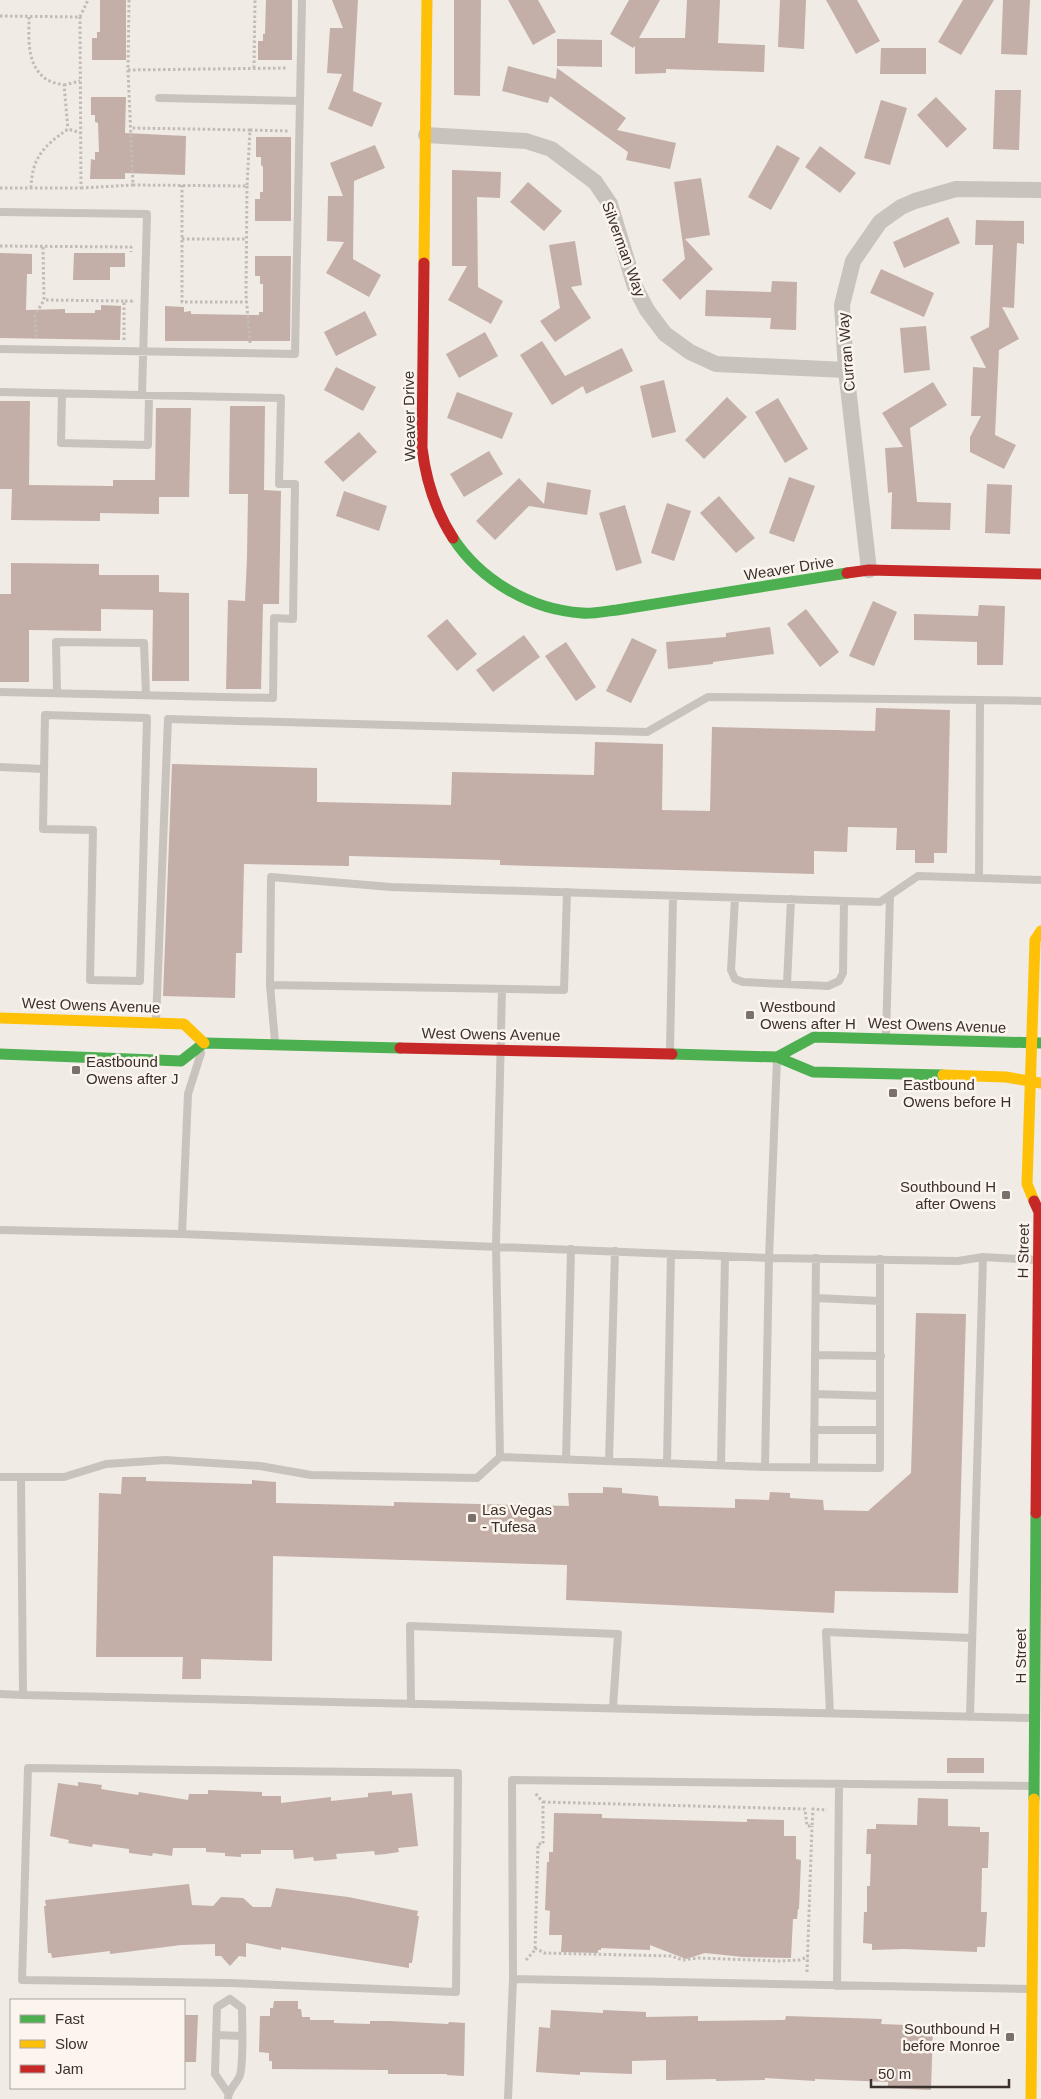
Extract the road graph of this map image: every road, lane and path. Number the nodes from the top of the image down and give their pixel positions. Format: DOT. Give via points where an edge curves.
graph roads {
  1 [pos="88,0"];
  2 [pos="129,0"];
  3 [pos="255,0"];
  4 [pos="302,0"];
  5 [pos="427,0"];
  6 [pos="0,16"];
  7 [pos="29,17"];
  8 [pos="80,17"];
  9 [pos="254,68"];
  10 [pos="300,68"];
  11 [pos="128,70"];
  12 [pos="80,80"];
  13 [pos="64,86"];
  14 [pos="159,98"];
  15 [pos="300,101"];
  16 [pos="131,128"];
  17 [pos="68,129"];
  18 [pos="250,130"];
  19 [pos="299,132"];
  20 [pos="80,133"];
  21 [pos="426,135"];
  22 [pos="133,185"];
  23 [pos="182,185"];
  24 [pos="248,186"];
  25 [pos="0,188"];
  26 [pos="31,188"];
  27 [pos="80,188"];
  28 [pos="1041,190"];
  29 [pos="0,212"];
  30 [pos="182,239"];
  31 [pos="247,240"];
  32 [pos="0,246"];
  33 [pos="43,246"];
  34 [pos="131,256"];
  35 [pos="132,292"];
  36 [pos="44,300"];
  37 [pos="124,301"];
  38 [pos="247,302"];
  39 [pos="0,350"];
  40 [pos="36,350"];
  41 [pos="123,352"];
  42 [pos="144,352"];
  43 [pos="250,353"];
  44 [pos="846,370"];
  45 [pos="0,392"];
  46 [pos="62,394"];
  47 [pos="146,396"];
  48 [pos="869,570"];
  49 [pos="1041,574"];
  50 [pos="0,692"];
  51 [pos="57,694"];
  52 [pos="146,695"];
  53 [pos="980,700"];
  54 [pos="1041,701"];
  55 [pos="0,767"];
  56 [pos="44,769"];
  57 [pos="979,878"];
  58 [pos="1041,880"];
  59 [pos="567,892"];
  60 [pos="673,896"];
  61 [pos="890,896"];
  62 [pos="735,898"];
  63 [pos="791,899"];
  64 [pos="844,901"];
  65 [pos="1041,932"];
  66 [pos="787,984"];
  67 [pos="270,985"];
  68 [pos="502,989"];
  69 [pos="0,1018"];
  70 [pos="156,1022"];
  71 [pos="886,1039"];
  72 [pos="204,1043"];
  73 [pos="1037,1043"];
  74 [pos="275,1044"];
  75 [pos="501,1049"];
  76 [pos="670,1053"];
  77 [pos="0,1054"];
  78 [pos="777,1057"];
  79 [pos="1036,1082"];
  80 [pos="1040,1211"];
  81 [pos="0,1230"];
  82 [pos="182,1234"];
  83 [pos="496,1246"];
  84 [pos="571,1250"];
  85 [pos="615,1252"];
  86 [pos="671,1254"];
  87 [pos="726,1256"];
  88 [pos="983,1257"];
  89 [pos="769,1258"];
  90 [pos="816,1258"];
  91 [pos="880,1258"];
  92 [pos="1038,1260"];
  93 [pos="816,1298"];
  94 [pos="880,1301"];
  95 [pos="815,1355"];
  96 [pos="880,1356"];
  97 [pos="1039,1363"];
  98 [pos="815,1394"];
  99 [pos="880,1396"];
  100 [pos="814,1430"];
  101 [pos="880,1430"];
  102 [pos="500,1457"];
  103 [pos="566,1459"];
  104 [pos="609,1461"];
  105 [pos="667,1463"];
  106 [pos="721,1465"];
  107 [pos="765,1467"];
  108 [pos="814,1467"];
  109 [pos="0,1477"];
  110 [pos="21,1478"];
  111 [pos="1039,1526"];
  112 [pos="972,1638"];
  113 [pos="1038,1674"];
  114 [pos="0,1694"];
  115 [pos="23,1695"];
  116 [pos="410,1704"];
  117 [pos="613,1707"];
  118 [pos="830,1714"];
  119 [pos="970,1716"];
  120 [pos="1035,1718"];
  121 [pos="512,1783"];
  122 [pos="839,1785"];
  123 [pos="1034,1786"];
  124 [pos="543,1802"];
  125 [pos="838,1812"];
  126 [pos="812,1826"];
  127 [pos="1037,1837"];
  128 [pos="535,1948"];
  129 [pos="808,1957"];
  130 [pos="513,1976"];
  131 [pos="230,1983"];
  132 [pos="812,1985"];
  133 [pos="838,1986"];
  134 [pos="1032,1989"];
  135 [pos="230,1999"];
  136 [pos="216,2035"];
  137 [pos="242,2036"];
  138 [pos="228,2096"];
  139 [pos="508,2099"];
  140 [pos="1031,2099"];
  1 -- 8 [label="path"];
  2 -- 11 [label="path"];
  3 -- 9 [label="path"];
  4 -- 10 [label="lane"];
  5 -- 21 [label="street, Weaver Drive"];
  6 -- 7 [label="path"];
  7 -- 8 [label="path"];
  7 -- 13 [label="path" via="29,47 35,68 46,80"];
  8 -- 12 [label="path"];
  9 -- 10 [label="path"];
  9 -- 11 [label="path"];
  10 -- 15 [label="lane"];
  11 -- 16 [label="path"];
  12 -- 13 [label="path"];
  12 -- 20 [label="path"];
  13 -- 17 [label="path"];
  14 -- 15 [label="lane"];
  15 -- 19 [label="lane"];
  16 -- 18 [label="path"];
  16 -- 22 [label="path"];
  17 -- 20 [label="path"];
  17 -- 26 [label="path" via="50,142 38,157 32,172"];
  18 -- 19 [label="path"];
  18 -- 24 [label="path"];
  19 -- 43 [label="lane" via="295,354"];
  20 -- 27 [label="path"];
  21 -- 44 [label="street, Silverman Way" via="526,141 551,149 595,182 610,204 635,287 647,310 665,334 690,352 716,364"];
  21 -- 48 [label="street, Weaver Drive" via="422,448 426,476 438,510 463,551 479,568 524,599 583,613"];
  22 -- 23 [label="path"];
  22 -- 27 [label="path"];
  23 -- 24 [label="path"];
  23 -- 30 [label="path"];
  24 -- 31 [label="path"];
  25 -- 26 [label="path"];
  26 -- 27 [label="path"];
  28 -- 44 [label="street, Curran Way" via="956,189 901,207 880,222 852,261 842,305"];
  29 -- 42 [label="lane" via="147,214"];
  30 -- 31 [label="path"];
  30 -- 38 [label="path" via="182,302"];
  31 -- 38 [label="path"];
  32 -- 33 [label="path"];
  33 -- 34 [label="path" via="131,247"];
  33 -- 36 [label="path"];
  35 -- 37 [label="path" via="132,301"];
  36 -- 37 [label="path"];
  36 -- 40 [label="path" via="35,315"];
  37 -- 41 [label="path"];
  38 -- 43 [label="path"];
  39 -- 40 [label="lane"];
  40 -- 41 [label="lane"];
  41 -- 42 [label="lane"];
  42 -- 43 [label="lane"];
  42 -- 47 [label="lane"];
  44 -- 48 [label="street, Curran Way"];
  45 -- 46 [label="lane"];
  46 -- 47 [label="lane"];
  46 -- 47 [label="lane" via="61,443 138,445 148,445"];
  47 -- 52 [label="lane" via="282,398 280,484 296,484 293,618 274,618 273,698"];
  48 -- 49 [label="street, Weaver Drive"];
  50 -- 51 [label="lane"];
  51 -- 52 [label="lane"];
  51 -- 52 [label="lane" via="56,642 144,643"];
  53 -- 54 [label="lane"];
  53 -- 57 [label="lane"];
  53 -- 70 [label="lane" via="708,697 647,732 168,719"];
  55 -- 56 [label="lane"];
  56 -- 56 [label="lane" via="45,715 147,718 140,981 90,980 93,830 43,829"];
  57 -- 58 [label="lane"];
  57 -- 61 [label="lane" via="918,876"];
  59 -- 60 [label="lane"];
  59 -- 67 [label="lane" via="391,887 271,877"];
  59 -- 68 [label="lane" via="564,990"];
  60 -- 62 [label="lane"];
  60 -- 76 [label="lane"];
  61 -- 64 [label="lane" via="880,902"];
  61 -- 71 [label="lane"];
  62 -- 63 [label="lane"];
  62 -- 66 [label="lane" via="731,970 736,979"];
  63 -- 64 [label="lane"];
  63 -- 66 [label="lane"];
  64 -- 66 [label="lane" via="843,973 839,981 828,986"];
  65 -- 73 [label="street, H Street" via="1035,940"];
  67 -- 68 [label="lane"];
  67 -- 74 [label="lane"];
  68 -- 75 [label="lane"];
  69 -- 70 [label="street, West Owens Avenue"];
  70 -- 72 [label="street, West Owens Avenue" via="184,1024"];
  71 -- 73 [label="street, West Owens Avenue"];
  71 -- 78 [label="street, West Owens Avenue" via="814,1037"];
  72 -- 74 [label="street, West Owens Avenue"];
  72 -- 77 [label="street" via="181,1061"];
  72 -- 82 [label="lane" via="188,1094"];
  73 -- 79 [label="street, H Street"];
  74 -- 75 [label="street, West Owens Avenue"];
  75 -- 76 [label="street, West Owens Avenue"];
  75 -- 83 [label="lane"];
  76 -- 78 [label="street, West Owens Avenue"];
  78 -- 79 [label="street, West Owens Avenue" via="812,1072 1006,1077"];
  78 -- 89 [label="lane"];
  79 -- 80 [label="street, H Street" via="1027,1184"];
  80 -- 92 [label="street, H Street"];
  81 -- 82 [label="lane"];
  82 -- 83 [label="lane"];
  83 -- 84 [label="lane"];
  83 -- 102 [label="lane"];
  84 -- 85 [label="lane"];
  84 -- 103 [label="lane"];
  85 -- 86 [label="lane"];
  85 -- 104 [label="lane"];
  86 -- 87 [label="lane"];
  86 -- 105 [label="lane"];
  87 -- 89 [label="lane"];
  87 -- 106 [label="lane"];
  88 -- 91 [label="lane" via="958,1261"];
  88 -- 92 [label="lane"];
  88 -- 112 [label="lane"];
  89 -- 90 [label="lane"];
  89 -- 107 [label="lane"];
  90 -- 91 [label="lane"];
  90 -- 93 [label="lane"];
  91 -- 94 [label="lane"];
  92 -- 97 [label="street, H Street"];
  93 -- 94 [label="lane"];
  93 -- 95 [label="lane"];
  94 -- 96 [label="lane"];
  95 -- 96 [label="lane"];
  95 -- 98 [label="lane"];
  96 -- 99 [label="lane"];
  97 -- 111 [label="street, H Street"];
  98 -- 99 [label="lane"];
  98 -- 100 [label="lane"];
  99 -- 101 [label="lane"];
  100 -- 101 [label="lane"];
  100 -- 108 [label="lane"];
  101 -- 108 [label="lane" via="880,1468"];
  102 -- 103 [label="lane"];
  102 -- 110 [label="lane" via="477,1478 312,1475 260,1466 165,1460 106,1464 64,1477"];
  103 -- 104 [label="lane"];
  104 -- 105 [label="lane"];
  105 -- 106 [label="lane"];
  106 -- 107 [label="lane"];
  107 -- 108 [label="lane"];
  109 -- 110 [label="lane"];
  110 -- 115 [label="lane"];
  111 -- 113 [label="street, H Street"];
  112 -- 118 [label="lane" via="826,1632"];
  112 -- 119 [label="lane"];
  113 -- 120 [label="street, H Street"];
  114 -- 115 [label="lane"];
  115 -- 116 [label="lane"];
  116 -- 117 [label="lane"];
  116 -- 117 [label="lane" via="410,1626 618,1634"];
  117 -- 118 [label="lane"];
  118 -- 119 [label="lane"];
  119 -- 120 [label="lane"];
  120 -- 123 [label="street, H Street"];
  121 -- 122 [label="lane" via="512,1780"];
  121 -- 124 [label="path" via="531,1788"];
  121 -- 130 [label="lane"];
  122 -- 123 [label="lane"];
  122 -- 125 [label="lane"];
  123 -- 127 [label="street, H Street"];
  124 -- 126 [label="path" via="805,1810 807,1826"];
  124 -- 128 [label="path" via="543,1844 538,1844"];
  125 -- 126 [label="path" via="813,1809"];
  125 -- 133 [label="lane"];
  126 -- 129 [label="path"];
  127 -- 134 [label="street, H Street"];
  128 -- 129 [label="path" via="544,1953 671,1956 683,1960 779,1961"];
  128 -- 130 [label="path"];
  129 -- 132 [label="path" via="807,1976"];
  130 -- 132 [label="lane"];
  130 -- 139 [label="lane"];
  131 -- 131 [label="lane" via="456,1992 458,1773 28,1768 22,1980"];
  131 -- 135 [label="lane"];
  132 -- 133 [label="lane"];
  133 -- 134 [label="lane"];
  134 -- 140 [label="street, H Street"];
  135 -- 136 [label="lane" via="217,2007"];
  135 -- 137 [label="lane" via="242,2008"];
  136 -- 137 [label="lane"];
  136 -- 138 [label="lane" via="215,2074"];
  137 -- 138 [label="lane" via="240,2076"];
}
